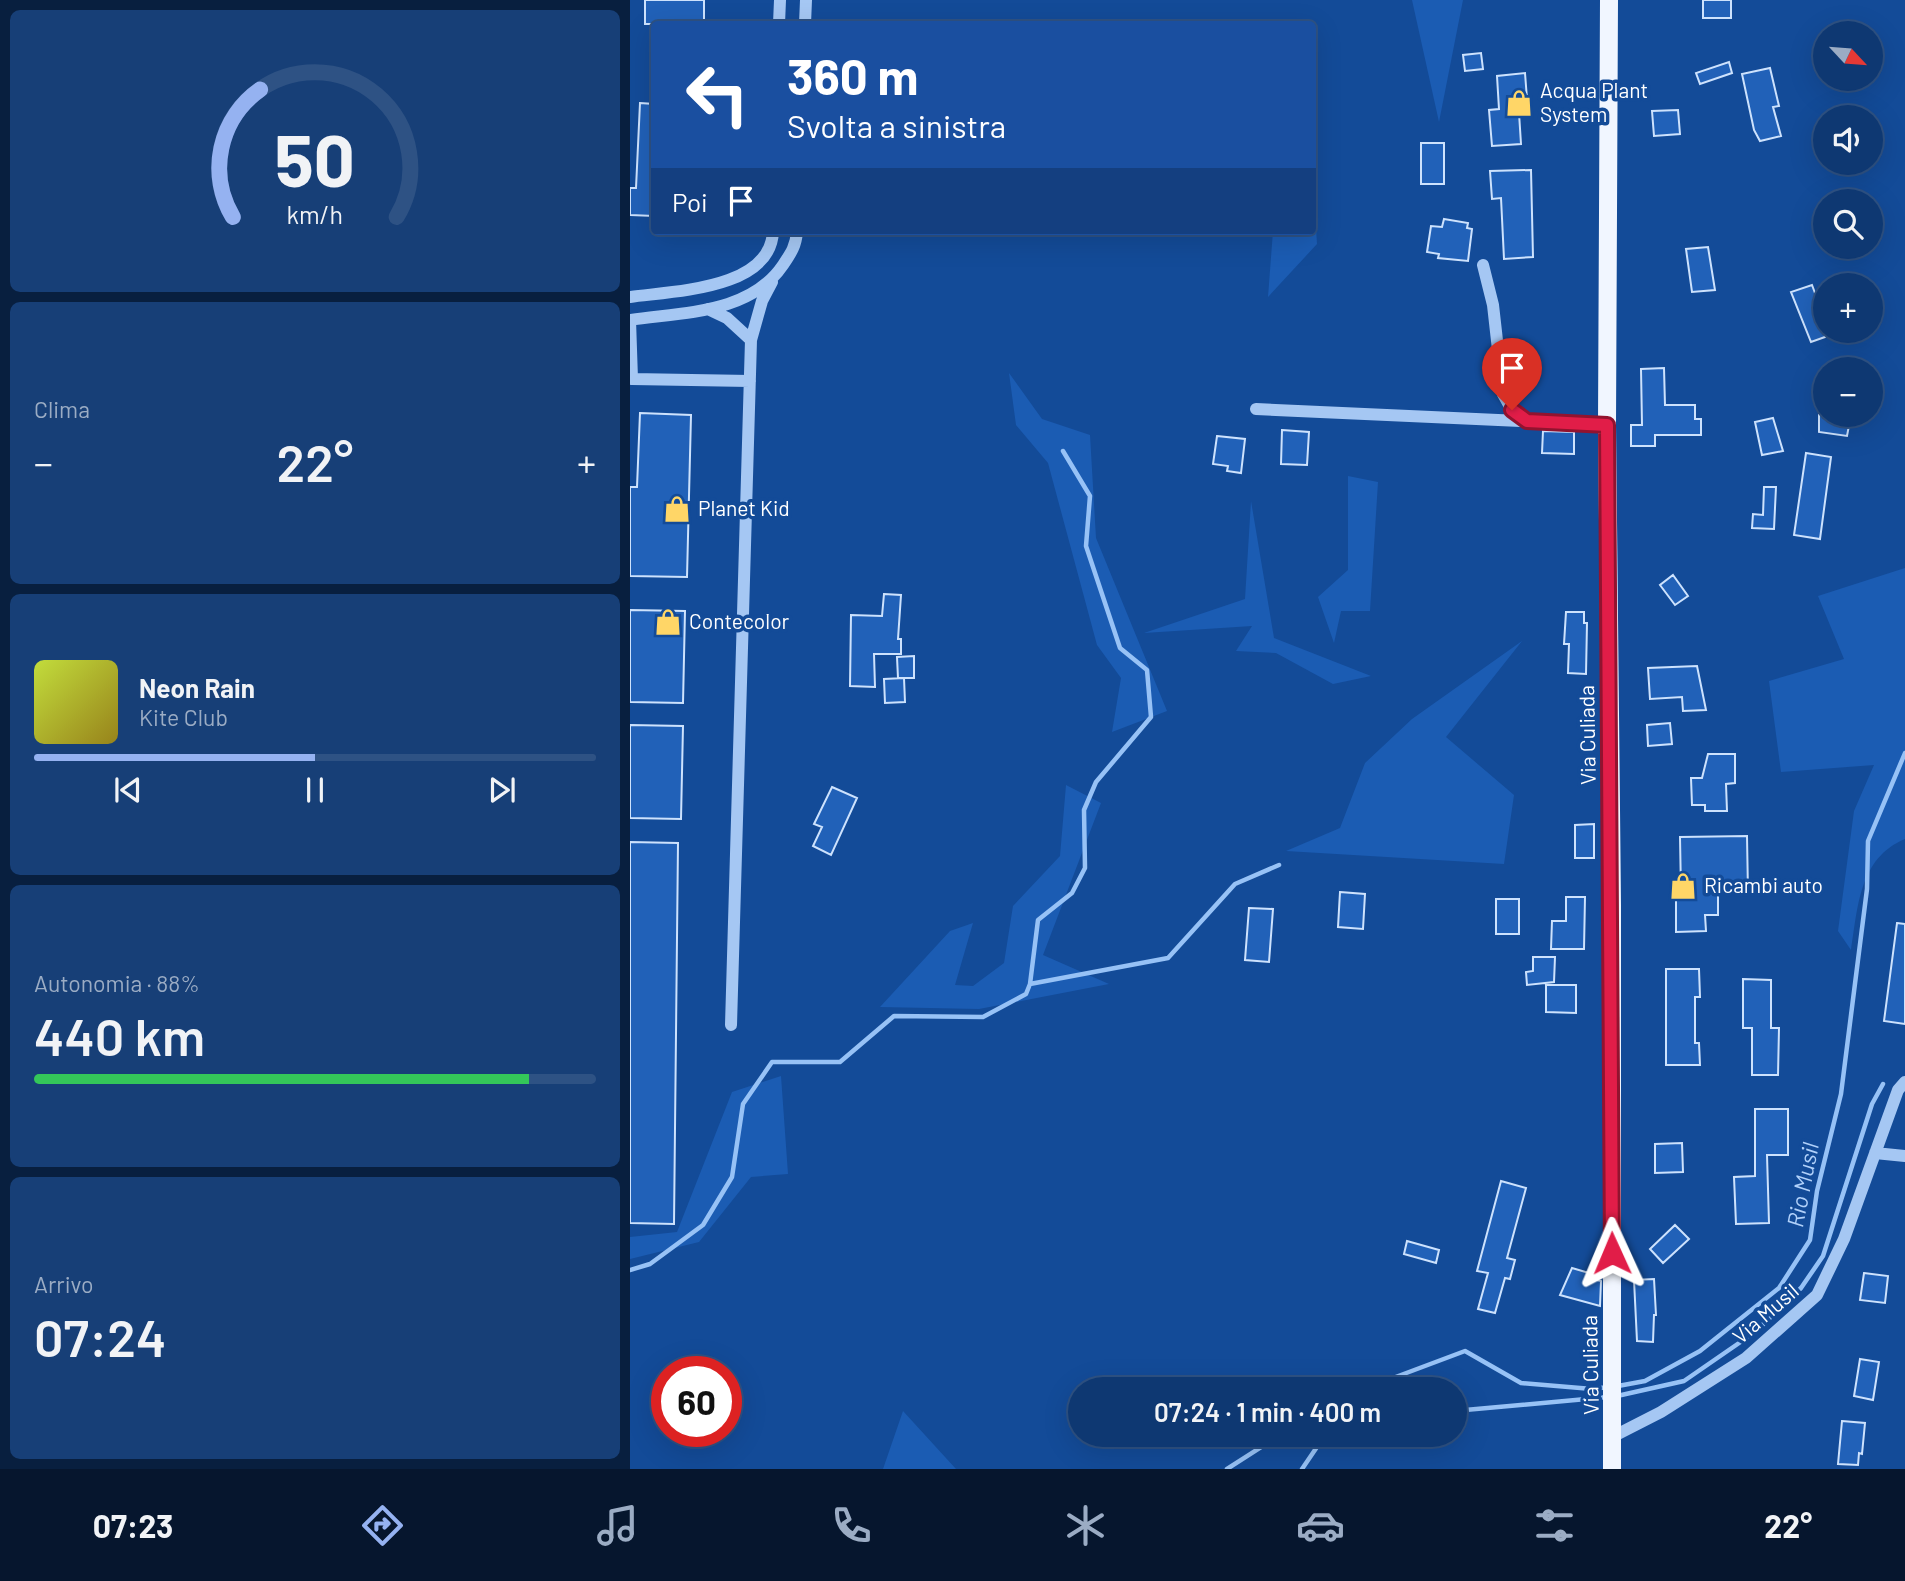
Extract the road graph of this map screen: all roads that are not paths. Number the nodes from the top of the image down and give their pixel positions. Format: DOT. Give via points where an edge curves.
graph roads {
  1 [pos="780,0"];
  2 [pos="806,0"];
  3 [pos="1609,0"];
  4 [pos="779,21"];
  5 [pos="805,21"];
  6 [pos="772,235"];
  7 [pos="797,235"];
  8 [pos="1483,265"];
  9 [pos="773,279"];
  10 [pos="630,297"];
  11 [pos="708,309"];
  12 [pos="630,320"];
  13 [pos="751,340"];
  14 [pos="750,381"];
  15 [pos="1256,409"];
  16 [pos="1527,421"];
  17 [pos="1607,425"];
  18 [pos="731,1025"];
  19 [pos="1905,1082"];
  20 [pos="1875,1153"];
  21 [pos="1905,1156"];
  22 [pos="1614,1436"];
  23 [pos="1612,1469"];
  1 -- 4 [label="street"];
  2 -- 5 [label="street"];
  3 -- 17 [label="main road, Via Culiada"];
  6 -- 10 [label="street" via="768,250 741,277 722,284"];
  7 -- 9 [label="street" via="796,245"];
  8 -- 16 [label="street" via="1493,305 1503,394 1512,410"];
  9 -- 11 [label="street" via="744,299"];
  9 -- 13 [label="street"];
  11 -- 12 [label="street"];
  11 -- 13 [label="street" via="727,318"];
  12 -- 14 [label="street" via="632,379"];
  13 -- 14 [label="street"];
  14 -- 18 [label="street"];
  15 -- 16 [label="street"];
  16 -- 17 [label="street"];
  17 -- 22 [label="main road, Via Culiada"];
  19 -- 20 [label="street, Via Musil"];
  20 -- 21 [label="street"];
  20 -- 22 [label="street, Via Musil" via="1844,1239 1817,1295 1746,1358"];
  22 -- 23 [label="main road, Via Culiada"];
}
